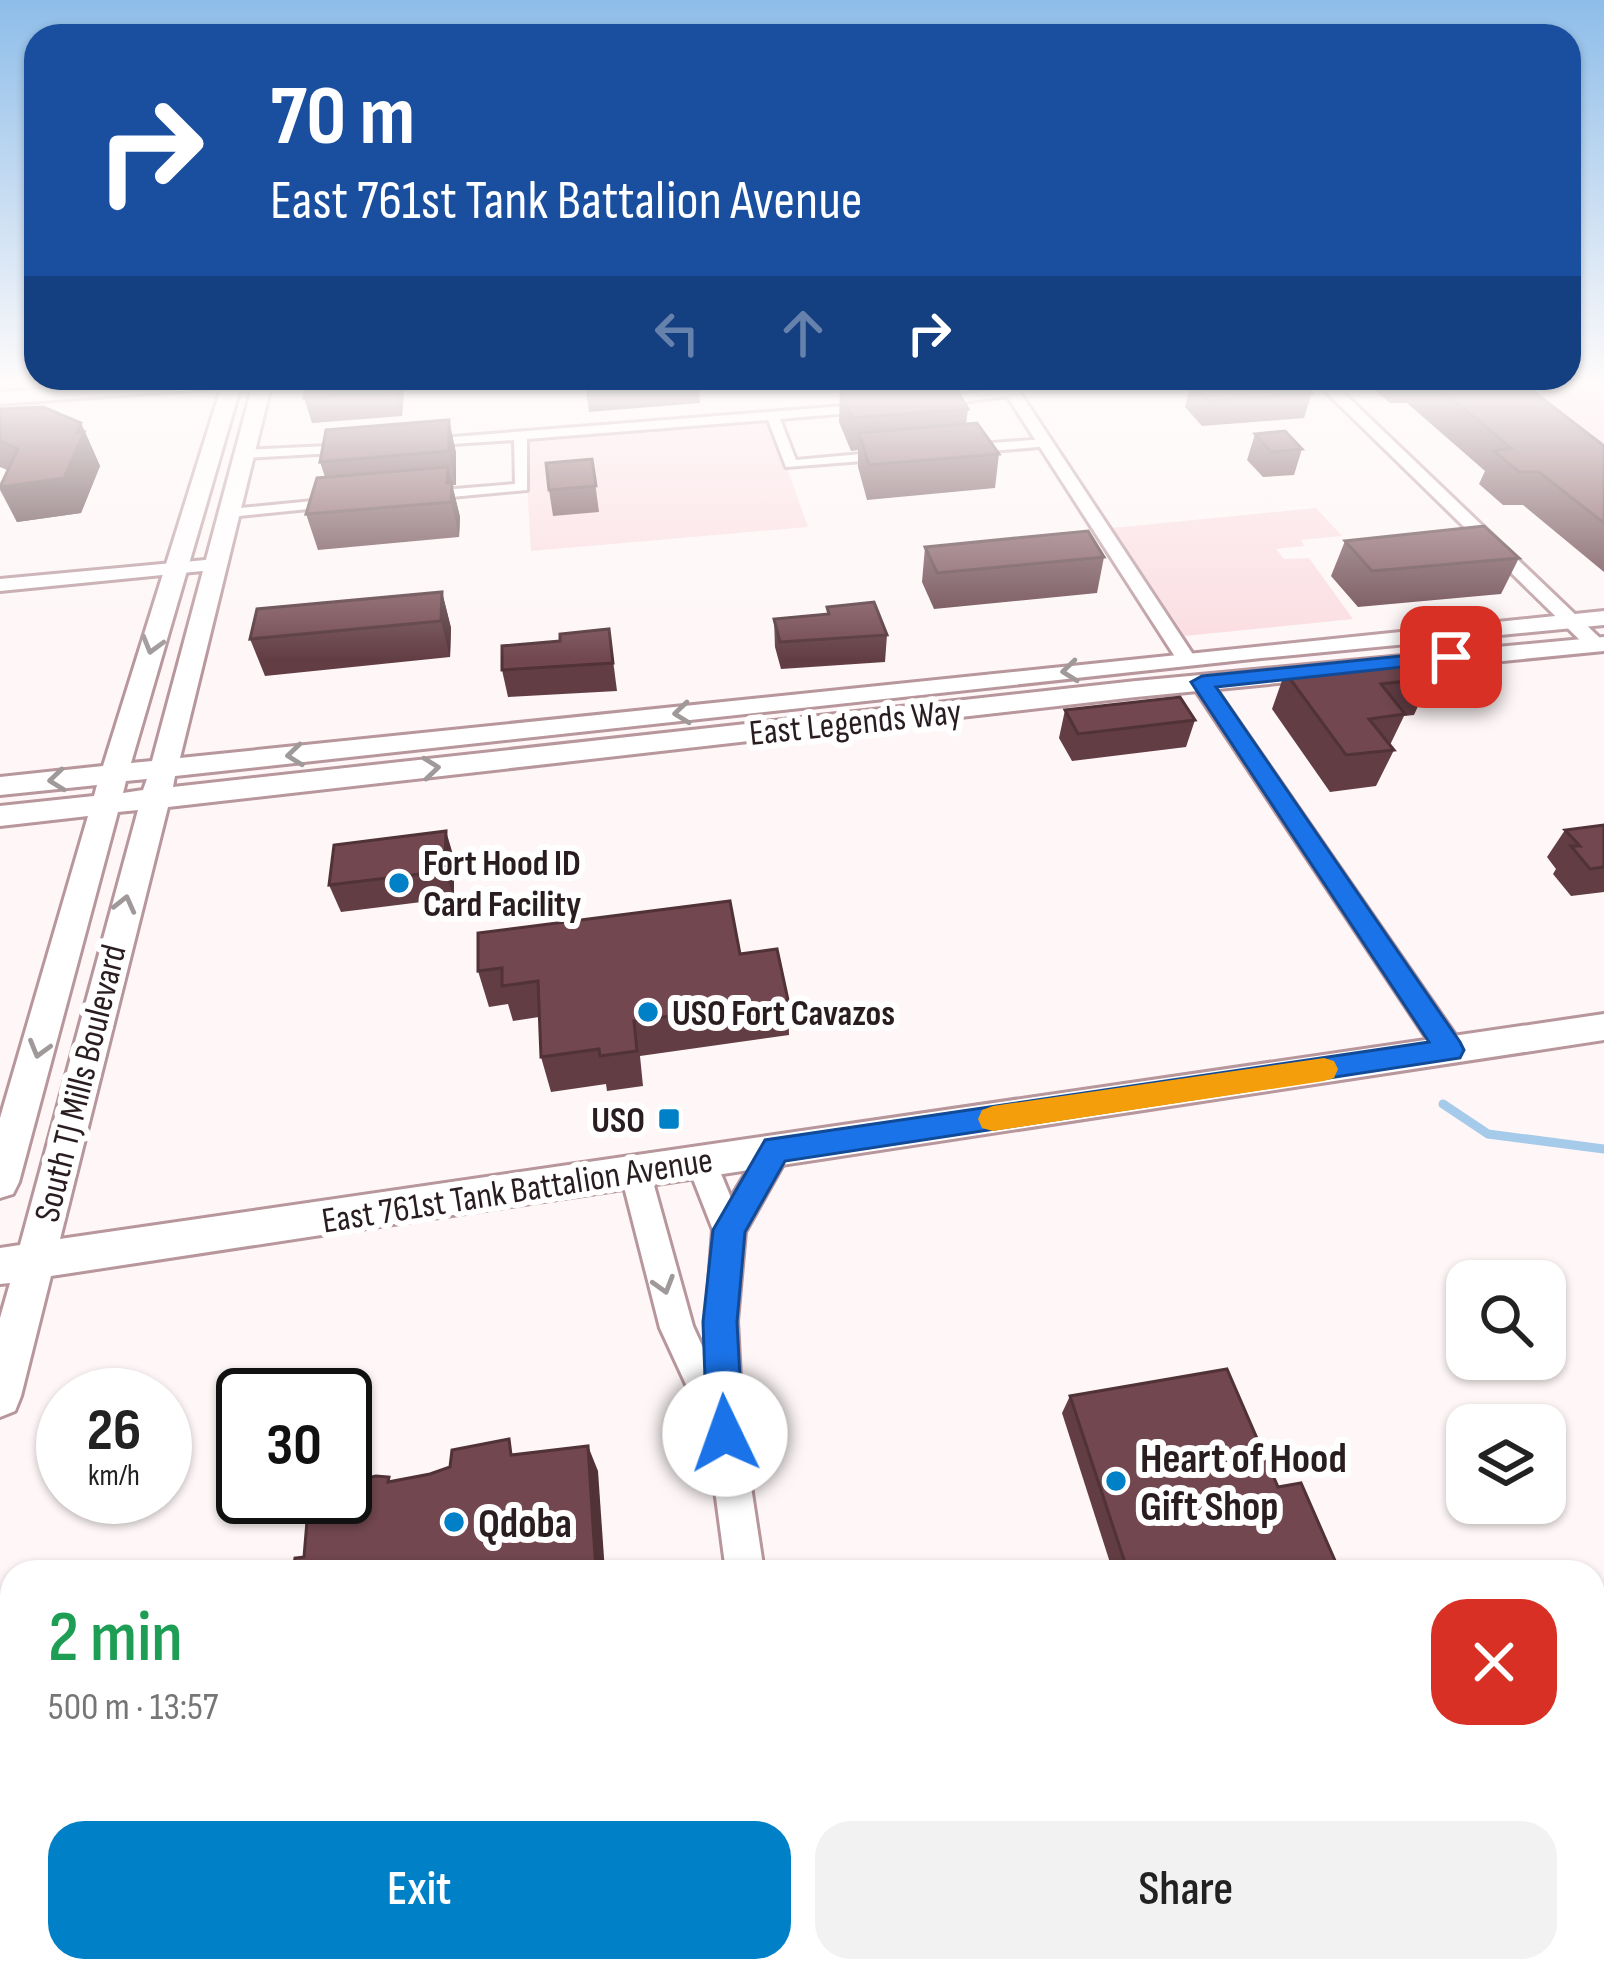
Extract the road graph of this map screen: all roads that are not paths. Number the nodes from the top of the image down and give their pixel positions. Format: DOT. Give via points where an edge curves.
graph roads {
  1 [pos="204,474"];
  2 [pos="239,474"];
  3 [pos="522,474"];
  4 [pos="1066,474"];
  5 [pos="1419,474"];
  6 [pos="415,496"];
  7 [pos="347,502"];
  8 [pos="230,513"];
  9 [pos="216,565"];
  10 [pos="175,568"];
  11 [pos="0,585"];
  12 [pos="1604,618"];
  13 [pos="1572,621"];
  14 [pos="1600,644"];
  15 [pos="1194,671"];
  16 [pos="156,784"];
  17 [pos="0,786"];
  18 [pos="110,789"];
  19 [pos="0,816"];
  20 [pos="1604,1027"];
  21 [pos="1450,1050"];
  22 [pos="776,1150"];
  23 [pos="701,1161"];
  24 [pos="635,1171"];
  25 [pos="0,1182"];
  26 [pos="729,1230"];
  27 [pos="17,1264"];
  28 [pos="0,1396"];
  29 [pos="725,1434"];
  30 [pos="743,1560"];
  1 -- 10 [label="street, South TJ Mills Boulevard"];
  2 -- 8 [label="street, South TJ Mills Boulevard"];
  3 -- 6 [label="street" via="522,487"];
  4 -- 15 [label="street"];
  5 -- 13 [label="street"];
  7 -- 8 [label="street"];
  8 -- 9 [label="street, South TJ Mills Boulevard"];
  9 -- 10 [label="street"];
  9 -- 16 [label="street, South TJ Mills Boulevard"];
  10 -- 11 [label="street"];
  10 -- 18 [label="street, South TJ Mills Boulevard, one-way"];
  12 -- 13 [label="street"];
  13 -- 14 [label="street"];
  13 -- 15 [label="street" via="1261,650"];
  14 -- 15 [label="street, East Legends Way"];
  15 -- 16 [label="street, East Legends Way, one-way"];
  16 -- 15 [label="street, East Legends Way, one-way" via="1136,689"];
  15 -- 21 [label="street"];
  16 -- 18 [label="street, East Legends Way"];
  27 -- 16 [label="street, South TJ Mills Boulevard, one-way"];
  18 -- 17 [label="street, one-way"];
  18 -- 19 [label="street"];
  18 -- 25 [label="street, South TJ Mills Boulevard, one-way"];
  20 -- 21 [label="street, East 761st Tank Battalion Avenue"];
  21 -- 22 [label="street, East 761st Tank Battalion Avenue"];
  22 -- 23 [label="street, East 761st Tank Battalion Avenue"];
  22 -- 26 [label="street"];
  23 -- 24 [label="street, East 761st Tank Battalion Avenue"];
  23 -- 26 [label="street"];
  24 -- 27 [label="street, East 761st Tank Battalion Avenue"];
  24 -- 29 [label="street, one-way" via="677,1328"];
  26 -- 29 [label="street" via="720,1322"];
  27 -- 28 [label="street, South TJ Mills Boulevard"];
  29 -- 30 [label="street"];
}
